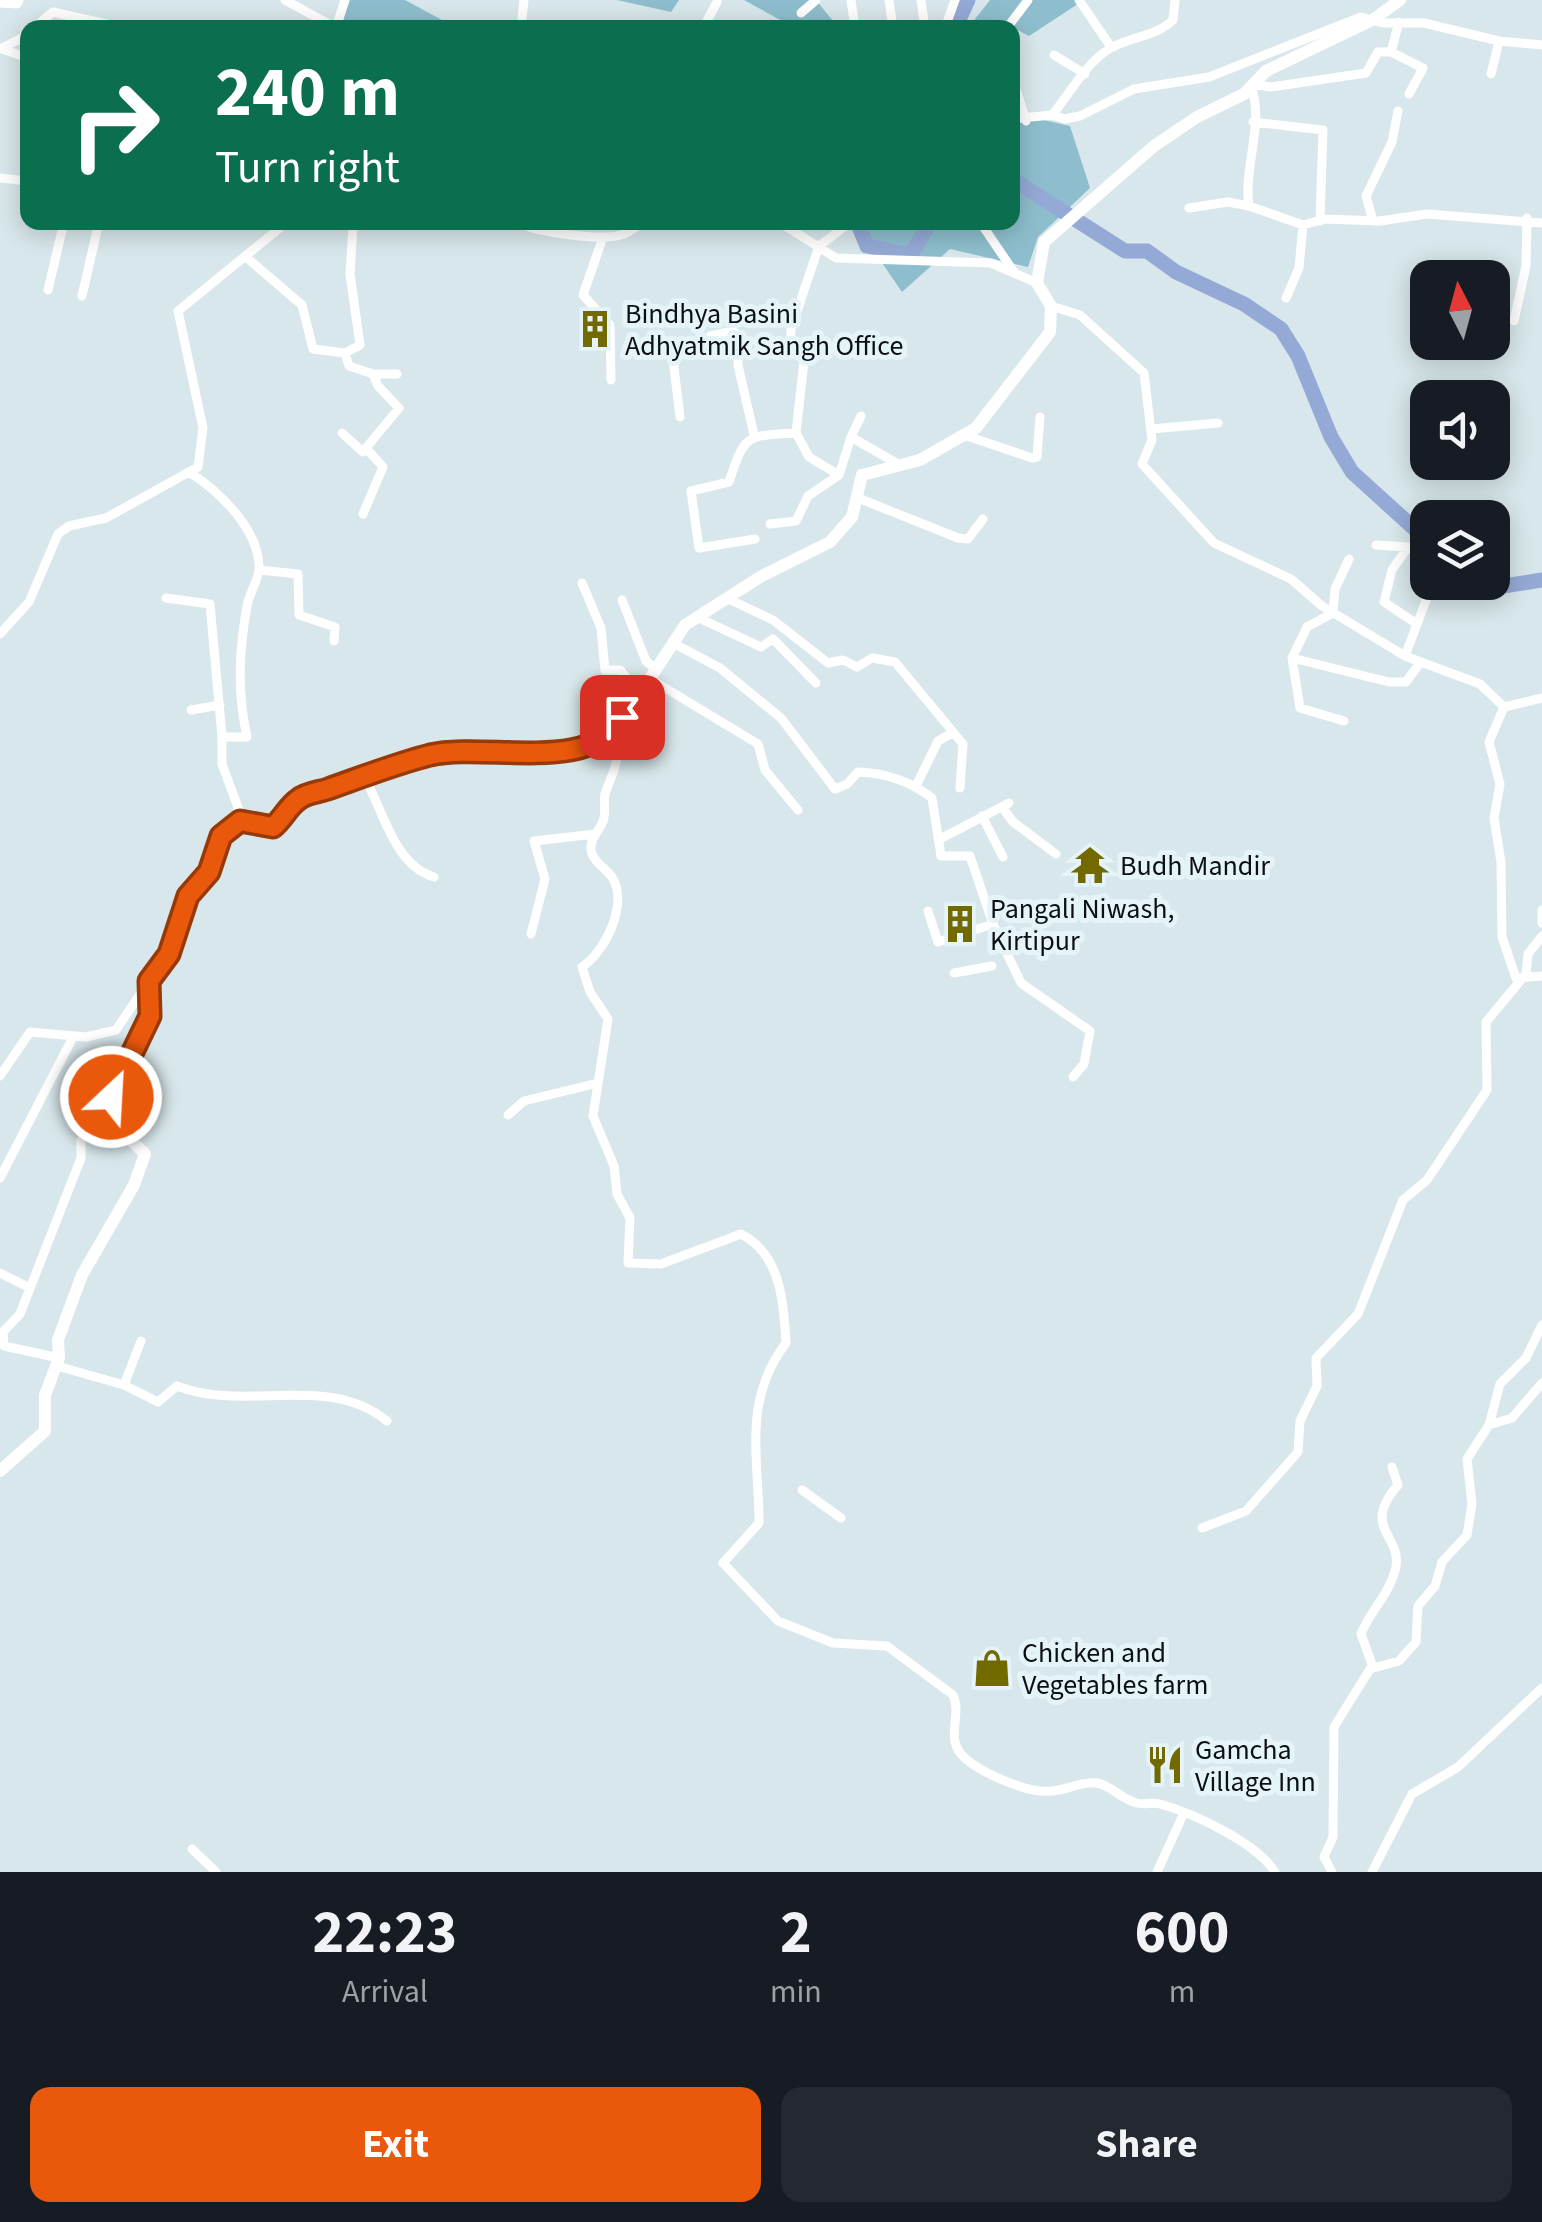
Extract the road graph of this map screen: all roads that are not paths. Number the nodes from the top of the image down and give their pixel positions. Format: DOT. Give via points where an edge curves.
graph roads {
  1 [pos="19,0"];
  2 [pos="284,0"];
  3 [pos="816,0"];
  4 [pos="1079,0"];
  5 [pos="1175,0"];
  6 [pos="1400,0"];
  7 [pos="0,3"];
  8 [pos="802,13"];
  9 [pos="1374,19"];
  10 [pos="44,20"];
  11 [pos="88,20"];
  12 [pos="321,20"];
  13 [pos="1399,22"];
  14 [pos="1498,41"];
  15 [pos="1542,45"];
  16 [pos="1112,47"];
  17 [pos="1391,52"];
  18 [pos="1054,55"];
  19 [pos="1085,74"];
  20 [pos="1491,74"];
  21 [pos="1252,85"];
  22 [pos="1409,94"];
  23 [pos="1020,102"];
  24 [pos="1398,111"];
  25 [pos="1052,115"];
  26 [pos="1020,120"];
  27 [pos="1026,121"];
  28 [pos="1253,122"];
  29 [pos="1249,206"];
  30 [pos="1189,208"];
  31 [pos="1527,218"];
  32 [pos="1320,220"];
  33 [pos="1373,221"];
  34 [pos="1542,222"];
  35 [pos="1304,225"];
  36 [pos="62,230"];
  37 [pos="97,230"];
  38 [pos="278,230"];
  39 [pos="353,230"];
  40 [pos="532,230"];
  41 [pos="630,230"];
  42 [pos="793,230"];
  43 [pos="840,230"];
  44 [pos="985,230"];
  45 [pos="603,237"];
  46 [pos="819,246"];
  47 [pos="247,258"];
  48 [pos="1014,272"];
  49 [pos="1037,283"];
  50 [pos="48,290"];
  51 [pos="82,296"];
  52 [pos="1286,298"];
  53 [pos="1050,306"];
  54 [pos="1514,321"];
  55 [pos="345,353"];
  56 [pos="373,374"];
  57 [pos="397,374"];
  58 [pos="612,380"];
  59 [pos="861,416"];
  60 [pos="680,417"];
  61 [pos="1040,417"];
  62 [pos="1218,424"];
  63 [pos="1151,428"];
  64 [pos="342,433"];
  65 [pos="796,434"];
  66 [pos="754,435"];
  67 [pos="964,435"];
  68 [pos="852,437"];
  69 [pos="366,448"];
  70 [pos="898,464"];
  71 [pos="189,472"];
  72 [pos="839,475"];
  73 [pos="858,498"];
  74 [pos="363,514"];
  75 [pos="983,519"];
  76 [pos="770,524"];
  77 [pos="754,539"];
  78 [pos="1376,545"];
  79 [pos="1408,546"];
  80 [pos="1349,559"];
  81 [pos="259,570"];
  82 [pos="582,583"];
  83 [pos="166,598"];
  84 [pos="726,598"];
  85 [pos="622,600"];
  86 [pos="1424,600"];
  87 [pos="1333,613"];
  88 [pos="702,619"];
  89 [pos="1414,622"];
  90 [pos="0,634"];
  91 [pos="334,641"];
  92 [pos="673,642"];
  93 [pos="1405,656"];
  94 [pos="1292,658"];
  95 [pos="1420,663"];
  96 [pos="655,675"];
  97 [pos="816,683"];
  98 [pos="640,694"];
  99 [pos="1542,698"];
  100 [pos="220,705"];
  101 [pos="1504,707"];
  102 [pos="190,710"];
  103 [pos="1344,721"];
  104 [pos="952,733"];
  105 [pos="613,735"];
  106 [pos="222,738"];
  107 [pos="363,775"];
  108 [pos="916,786"];
  109 [pos="960,788"];
  110 [pos="798,810"];
  111 [pos="982,816"];
  112 [pos="240,821"];
  113 [pos="594,834"];
  114 [pos="940,839"];
  115 [pos="1056,854"];
  116 [pos="1003,857"];
  117 [pos="434,877"];
  118 [pos="1542,910"];
  119 [pos="928,911"];
  120 [pos="1542,923"];
  121 [pos="993,924"];
  122 [pos="530,934"];
  123 [pos="1542,936"];
  124 [pos="992,966"];
  125 [pos="954,973"];
  126 [pos="1542,976"];
  127 [pos="1522,978"];
  128 [pos="149,981"];
  129 [pos="72,1037"];
  130 [pos="0,1076"];
  131 [pos="1072,1077"];
  132 [pos="598,1083"];
  133 [pos="104,1114"];
  134 [pos="508,1116"];
  135 [pos="0,1178"];
  136 [pos="0,1273"];
  137 [pos="30,1288"];
  138 [pos="1542,1325"];
  139 [pos="140,1341"];
  140 [pos="2,1346"];
  141 [pos="58,1362"];
  142 [pos="1542,1383"];
  143 [pos="124,1385"];
  144 [pos="387,1421"];
  145 [pos="1489,1425"];
  146 [pos="1392,1468"];
  147 [pos="0,1471"];
  148 [pos="802,1490"];
  149 [pos="841,1518"];
  150 [pos="1202,1528"];
  151 [pos="1373,1667"];
  152 [pos="1542,1688"];
  153 [pos="1182,1815"];
  154 [pos="192,1849"];
  155 [pos="216,1872"];
  156 [pos="1157,1872"];
  157 [pos="1275,1872"];
  158 [pos="1332,1872"];
  159 [pos="1372,1872"];
  1 -- 7 [label="street"];
  2 -- 12 [label="street"];
  3 -- 8 [label="street"];
  4 -- 16 [label="street"];
  5 -- 16 [label="street" via="1166,27"];
  6 -- 9 [label="street"];
  9 -- 13 [label="street"];
  9 -- 21 [label="street" via="1290,58"];
  9 -- 25 [label="street" via="1361,17 1210,77 1134,89 1080,116"];
  10 -- 11 [label="street" via="53,12"];
  13 -- 14 [label="street"];
  13 -- 17 [label="street"];
  14 -- 15 [label="street"];
  14 -- 20 [label="street"];
  16 -- 19 [label="street"];
  17 -- 21 [label="street" via="1378,52 1366,73"];
  17 -- 22 [label="street" via="1424,68"];
  18 -- 19 [label="street"];
  19 -- 25 [label="street"];
  21 -- 28 [label="street"];
  21 -- 49 [label="street" via="1173,132 1044,242"];
  23 -- 27 [label="street"];
  24 -- 33 [label="street" via="1392,142 1366,196"];
  25 -- 27 [label="street"];
  26 -- 27 [label="street"];
  28 -- 29 [label="street"];
  28 -- 32 [label="street" via="1323,130"];
  29 -- 30 [label="street"];
  29 -- 35 [label="street"];
  31 -- 33 [label="street" via="1428,214"];
  31 -- 34 [label="street"];
  31 -- 54 [label="street" via="1526,266"];
  32 -- 33 [label="street"];
  32 -- 35 [label="street"];
  35 -- 52 [label="street" via="1299,268"];
  36 -- 50 [label="street"];
  37 -- 51 [label="street"];
  38 -- 47 [label="street"];
  39 -- 55 [label="street" via="350,274 360,345"];
  40 -- 45 [label="street"];
  41 -- 45 [label="street"];
  42 -- 46 [label="street"];
  43 -- 46 [label="street"];
  44 -- 48 [label="street"];
  45 -- 58 [label="street" via="583,296 610,325"];
  46 -- 48 [label="street" via="836,258 992,263"];
  46 -- 65 [label="street" via="791,329 790,347 804,361"];
  47 -- 55 [label="street" via="302,305 313,349"];
  47 -- 71 [label="street" via="178,311 202,428 200,459"];
  48 -- 49 [label="street"];
  49 -- 53 [label="street"];
  53 -- 63 [label="street" via="1080,315 1144,373"];
  53 -- 67 [label="street" via="1050,332 1042,346"];
  55 -- 56 [label="street" via="349,366"];
  56 -- 57 [label="street"];
  56 -- 69 [label="street" via="399,408"];
  59 -- 68 [label="street"];
  60 -- 66 [label="street" via="672,351 695,352 710,336 733,331"];
  61 -- 67 [label="street" via="1037,457"];
  62 -- 63 [label="street"];
  63 -- 87 [label="street" via="1142,464 1214,543 1291,579"];
  64 -- 69 [label="street"];
  65 -- 66 [label="street"];
  65 -- 72 [label="street" via="809,456"];
  66 -- 77 [label="street" via="740,446 729,482 691,491 699,548"];
  67 -- 70 [label="street" via="920,460"];
  68 -- 70 [label="street"];
  68 -- 72 [label="street"];
  69 -- 74 [label="street" via="384,472"];
  70 -- 73 [label="street" via="862,475"];
  71 -- 81 [label="street" via="237,517 251,537"];
  71 -- 90 [label="street" via="106,518 58,534 30,602"];
  72 -- 76 [label="street" via="808,496 796,520"];
  73 -- 75 [label="street" via="958,538 968,538"];
  73 -- 84 [label="street" via="852,517 830,542"];
  78 -- 79 [label="street"];
  79 -- 89 [label="street" via="1392,570 1384,602"];
  80 -- 87 [label="street" via="1335,588"];
  81 -- 91 [label="street" via="298,574 299,616 335,627"];
  81 -- 106 [label="street" via="240,657 247,737"];
  82 -- 98 [label="street" via="601,628 606,670 620,670"];
  83 -- 100 [label="street" via="210,604"];
  84 -- 88 [label="street"];
  84 -- 104 [label="street" via="773,620 828,662 894,662"];
  85 -- 96 [label="street"];
  86 -- 89 [label="street"];
  87 -- 93 [label="street"];
  87 -- 94 [label="street" via="1312,622"];
  88 -- 92 [label="street" via="685,625"];
  88 -- 97 [label="street" via="761,647 773,639"];
  89 -- 93 [label="street"];
  92 -- 96 [label="street"];
  92 -- 108 [label="street" via="720,668 781,718 835,789 858,772"];
  93 -- 95 [label="street"];
  94 -- 95 [label="street" via="1388,682 1406,682"];
  94 -- 103 [label="street" via="1300,708"];
  95 -- 101 [label="street" via="1480,684"];
  96 -- 98 [label="street"];
  96 -- 110 [label="street" via="758,744 765,770"];
  98 -- 105 [label="street"];
  99 -- 101 [label="street"];
  100 -- 102 [label="street"];
  100 -- 106 [label="street"];
  101 -- 127 [label="street" via="1489,742 1500,784 1494,818 1502,937 1516,978"];
  104 -- 108 [label="street" via="938,740"];
  104 -- 109 [label="street" via="964,744"];
  105 -- 107 [label="street" via="546,755 460,749"];
  105 -- 113 [label="street" via="618,769"];
  106 -- 112 [label="street" via="222,764"];
  107 -- 112 [label="street" via="300,797 273,827"];
  107 -- 117 [label="street" via="407,858"];
  108 -- 114 [label="street" via="932,798"];
  111 -- 114 [label="street"];
  111 -- 115 [label="street" via="1006,805"];
  111 -- 116 [label="street"];
  112 -- 128 [label="street" via="221,836 209,872 188,896 169,954"];
  113 -- 122 [label="street" via="534,841 545,879"];
  113 -- 132 [label="street" via="592,858 614,880 617,895 608,940 582,968 608,1019"];
  114 -- 121 [label="street" via="945,858 970,856"];
  118 -- 120 [label="street"];
  119 -- 121 [label="street" via="938,942"];
  121 -- 131 [label="street" via="1026,988 1090,1030 1084,1064"];
  123 -- 127 [label="street"];
  124 -- 125 [label="street"];
  126 -- 127 [label="street"];
  127 -- 150 [label="street" via="1486,1022 1487,1090 1427,1180 1403,1200 1358,1314 1316,1358 1317,1386 1300,1421 1298,1452 1246,1511"];
  128 -- 129 [label="street" via="122,1026"];
  128 -- 133 [label="street" via="150,1016"];
  129 -- 130 [label="street" via="30,1032"];
  129 -- 135 [label="street"];
  132 -- 134 [label="street" via="524,1101"];
  132 -- 153 [label="street" via="593,1116 630,1218 628,1263 661,1264 741,1234 758,1246 783,1288 786,1343 767,1368 753,1463 759,1523 723,1563 778,1622 833,1644 887,1646 953,1695 954,1742 984,1770 1048,1792 1102,1784 1117,1796"];
  133 -- 137 [label="street" via="81,1140 81,1158"];
  133 -- 141 [label="street" via="145,1154 82,1275 58,1340"];
  136 -- 137 [label="street"];
  137 -- 140 [label="street" via="20,1314 2,1332"];
  138 -- 145 [label="street" via="1526,1358 1500,1384"];
  139 -- 143 [label="street"];
  140 -- 141 [label="street"];
  141 -- 143 [label="street"];
  141 -- 147 [label="street" via="45,1395 46,1431"];
  142 -- 145 [label="street" via="1512,1418"];
  143 -- 144 [label="street" via="158,1402 178,1386 216,1396 350,1398"];
  145 -- 151 [label="street" via="1467,1459 1468,1534 1442,1562 1435,1586 1418,1606 1410,1652"];
  146 -- 151 [label="street" via="1398,1485 1386,1496 1382,1514 1396,1566 1361,1634"];
  148 -- 149 [label="street"];
  151 -- 158 [label="street" via="1334,1726 1334,1837 1324,1858"];
  152 -- 159 [label="street" via="1458,1767 1412,1794"];
  153 -- 156 [label="street"];
  153 -- 157 [label="street" via="1217,1823 1229,1838 1265,1856"];
  154 -- 155 [label="street"];
}
